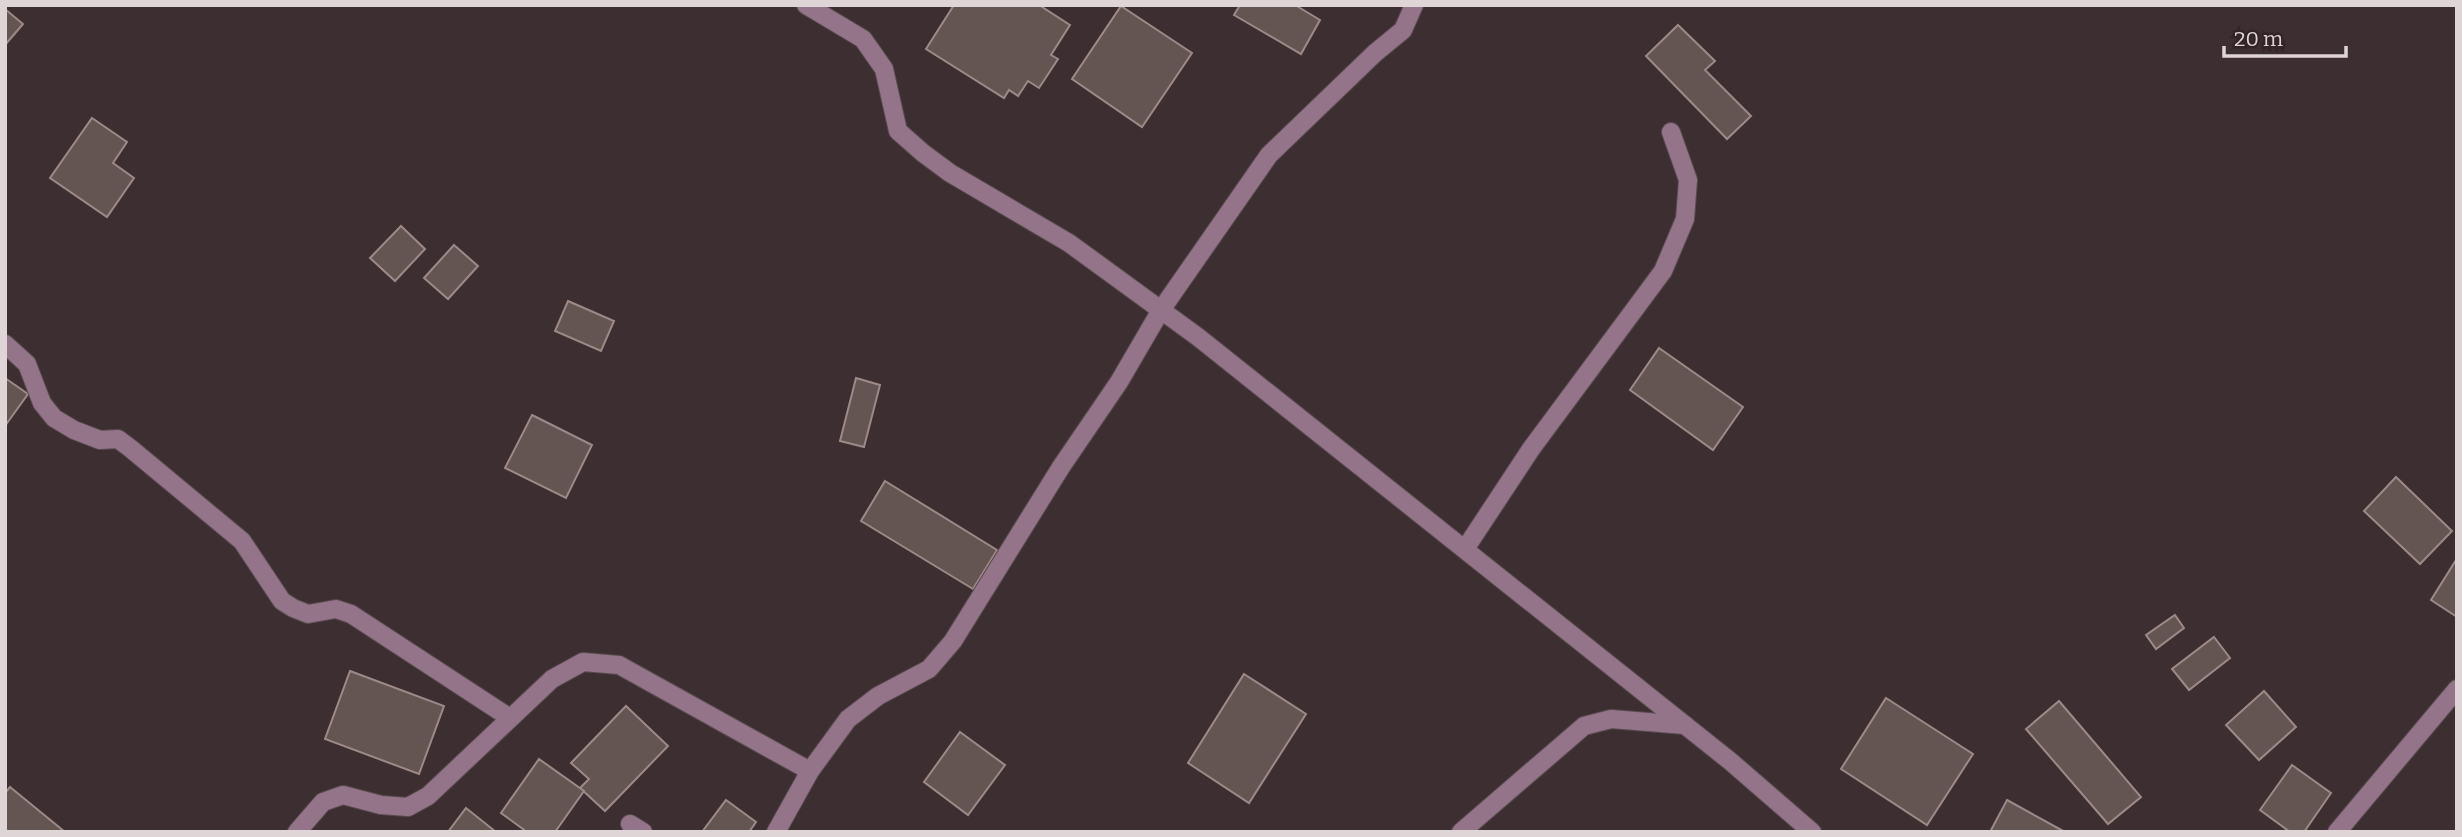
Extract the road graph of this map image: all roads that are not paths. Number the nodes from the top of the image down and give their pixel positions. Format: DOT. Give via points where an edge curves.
graph roads {
  1 [pos="806,5"];
  2 [pos="1414,5"];
  3 [pos="1671,132"];
  4 [pos="1161,310"];
  5 [pos="5,344"];
  6 [pos="1465,549"];
  7 [pos="2457,689"];
  8 [pos="510,718"];
  9 [pos="1685,725"];
  10 [pos="810,771"];
  11 [pos="297,832"];
  12 [pos="776,832"];
  13 [pos="1461,832"];
  14 [pos="1812,832"];
  15 [pos="2337,832"];
  1 -- 4 [label="street" via="863,39 884,69 898,131 950,173 1069,243"];
  2 -- 4 [label="street" via="1403,30 1269,155"];
  3 -- 6 [label="street" via="1688,180 1685,219 1663,271 1531,449"];
  4 -- 6 [label="street"];
  4 -- 10 [label="street" via="953,640 929,669 878,696 848,719"];
  5 -- 8 [label="street" via="27,364 42,403 54,418 100,440 118,439 130,448 242,541 282,601 309,614 336,609 351,614"];
  6 -- 9 [label="street"];
  7 -- 15 [label="street"];
  8 -- 10 [label="street" via="552,679 583,662 619,665"];
  8 -- 11 [label="street" via="428,796 408,807 342,795 323,802"];
  9 -- 13 [label="street" via="1611,719 1584,726"];
  9 -- 14 [label="street"];
  10 -- 12 [label="street"];
}
